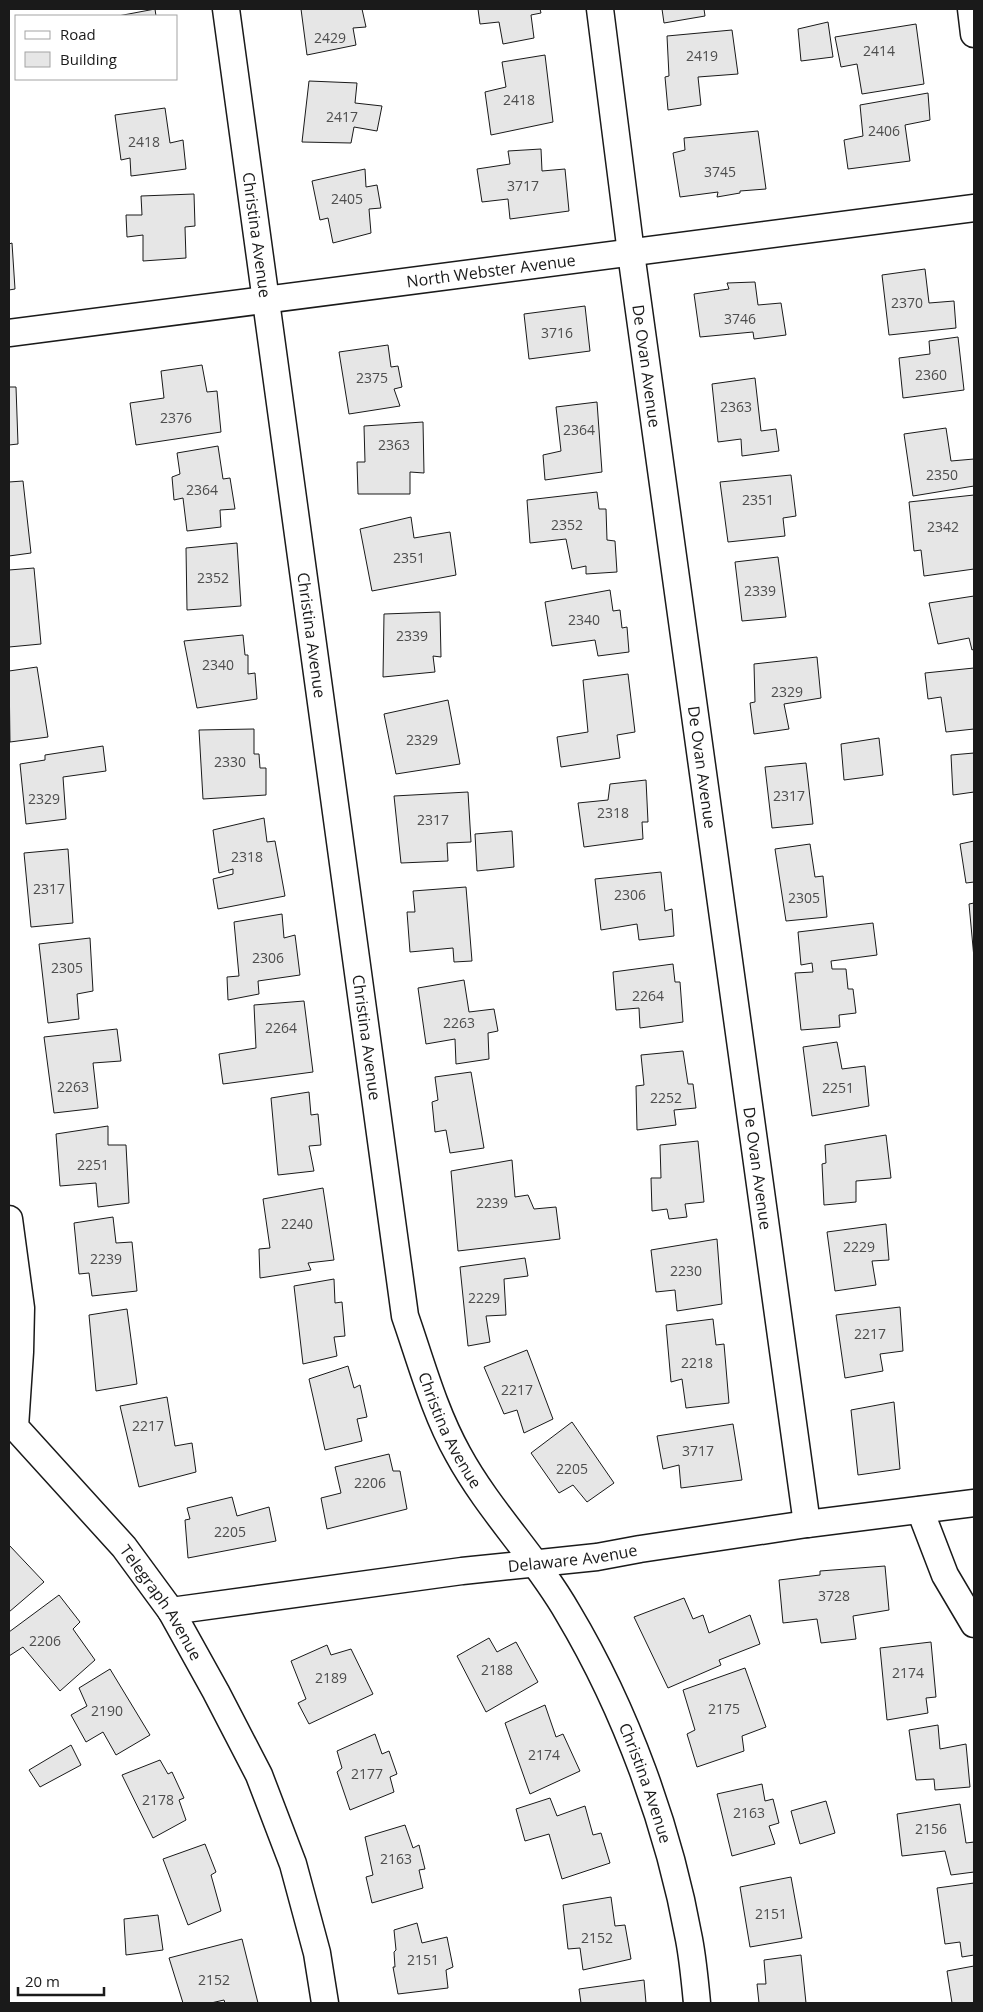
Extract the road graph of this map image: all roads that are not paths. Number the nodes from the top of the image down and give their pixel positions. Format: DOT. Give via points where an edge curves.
graph roads {
  1 [pos="226,9"];
  2 [pos="600,9"];
  3 [pos="971,9"];
  4 [pos="974,34"];
  5 [pos="974,208"];
  6 [pos="631,253"];
  7 [pos="265,300"];
  8 [pos="9,333"];
  9 [pos="9,1219"];
  10 [pos="12,1425"];
  11 [pos="974,1503"];
  12 [pos="920,1510"];
  13 [pos="807,1524"];
  14 [pos="535,1563"];
  15 [pos="171,1611"];
  16 [pos="974,1624"];
  17 [pos="325,2003"];
  18 [pos="698,2003"];
  1 -- 7 [label="street, Christina Avenue"];
  2 -- 6 [label="street, De Ovan Avenue"];
  3 -- 4 [label="street"];
  5 -- 6 [label="street, North Webster Avenue"];
  6 -- 7 [label="street, North Webster Avenue"];
  6 -- 13 [label="street, De Ovan Avenue"];
  7 -- 8 [label="street, North Webster Avenue"];
  7 -- 14 [label="street, Christina Avenue" via="406,1316 432,1398 458,1454 492,1508"];
  9 -- 10 [label="street, Telegraph Avenue" via="21,1308"];
  10 -- 15 [label="street, Telegraph Avenue" via="124,1547"];
  11 -- 12 [label="street, Delaware Avenue"];
  12 -- 13 [label="street, Delaware Avenue"];
  12 -- 16 [label="street" via="944,1575"];
  13 -- 14 [label="street, Delaware Avenue" via="597,1557"];
  14 -- 15 [label="street, Delaware Avenue"];
  14 -- 18 [label="street, Christina Avenue" via="568,1612 604,1680 651,1792 689,1939"];
  15 -- 17 [label="street, Telegraph Avenue" via="263,1784 293,1864"];
}
